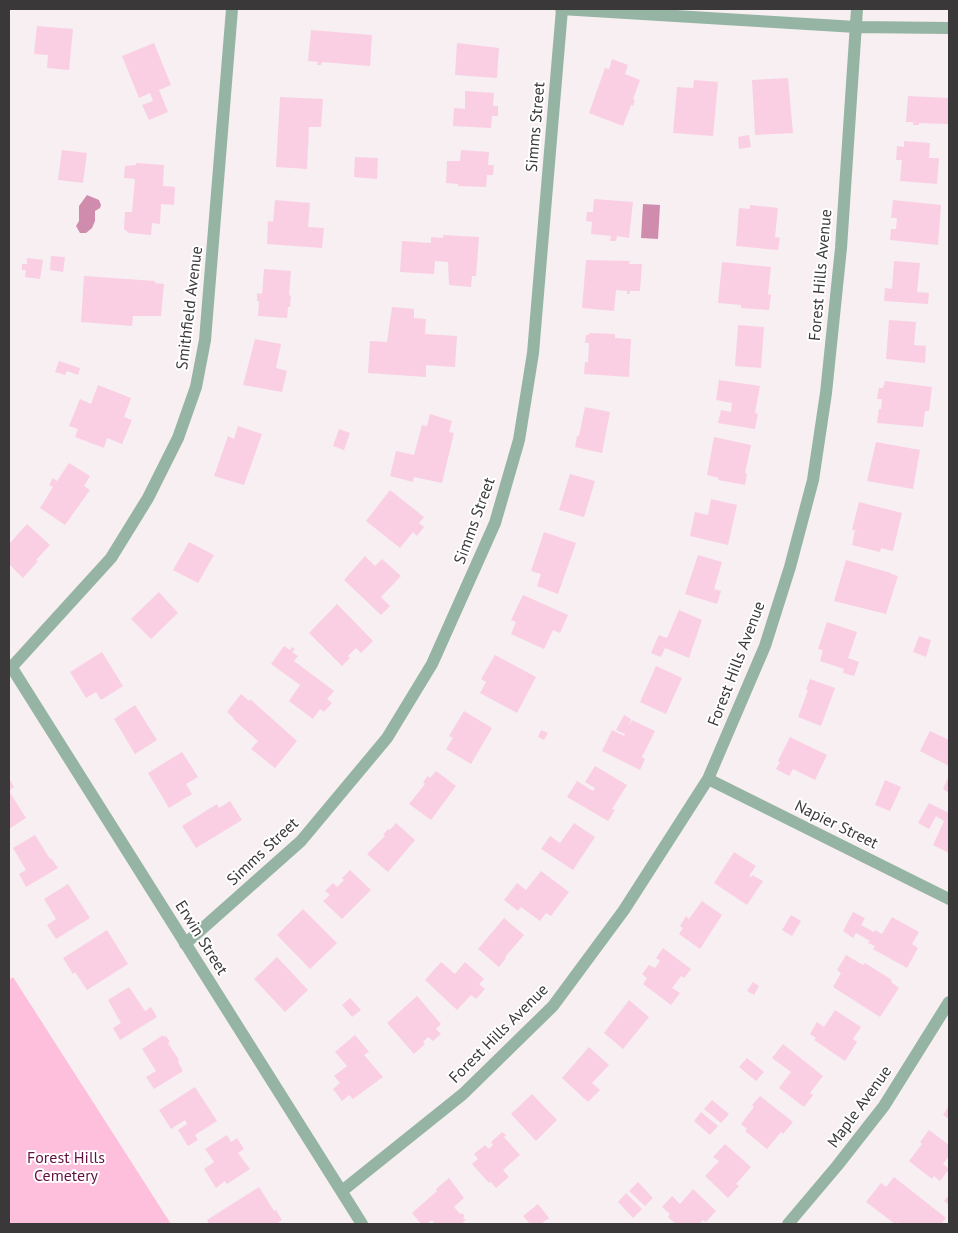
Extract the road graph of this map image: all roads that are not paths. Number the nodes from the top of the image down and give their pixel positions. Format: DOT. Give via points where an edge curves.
graph roads {
  1 [pos="232,9"];
  2 [pos="562,9"];
  3 [pos="857,9"];
  4 [pos="856,27"];
  5 [pos="949,28"];
  6 [pos="10,669"];
  7 [pos="708,780"];
  8 [pos="949,899"];
  9 [pos="185,944"];
  10 [pos="949,1002"];
  11 [pos="342,1191"];
  12 [pos="362,1224"];
  13 [pos="788,1224"];
  1 -- 6 [label="street, Smithfield Avenue" via="206,340 196,387 170,455 111,558"];
  2 -- 4 [label="street"];
  2 -- 9 [label="street, Simms Street" via="533,353 519,440 495,523 432,664 386,738 301,841"];
  3 -- 4 [label="street, Forest Hills Avenue"];
  4 -- 5 [label="street"];
  4 -- 7 [label="street, Forest Hills Avenue" via="841,248 813,480 790,567 764,646"];
  6 -- 9 [label="street, Erwin Street"];
  7 -- 8 [label="street, Napier Street"];
  7 -- 11 [label="street, Forest Hills Avenue" via="624,910 553,1006 463,1094"];
  9 -- 11 [label="street, Erwin Street"];
  10 -- 13 [label="street, Maple Avenue" via="884,1106"];
  11 -- 12 [label="street, Erwin Street"];
}
